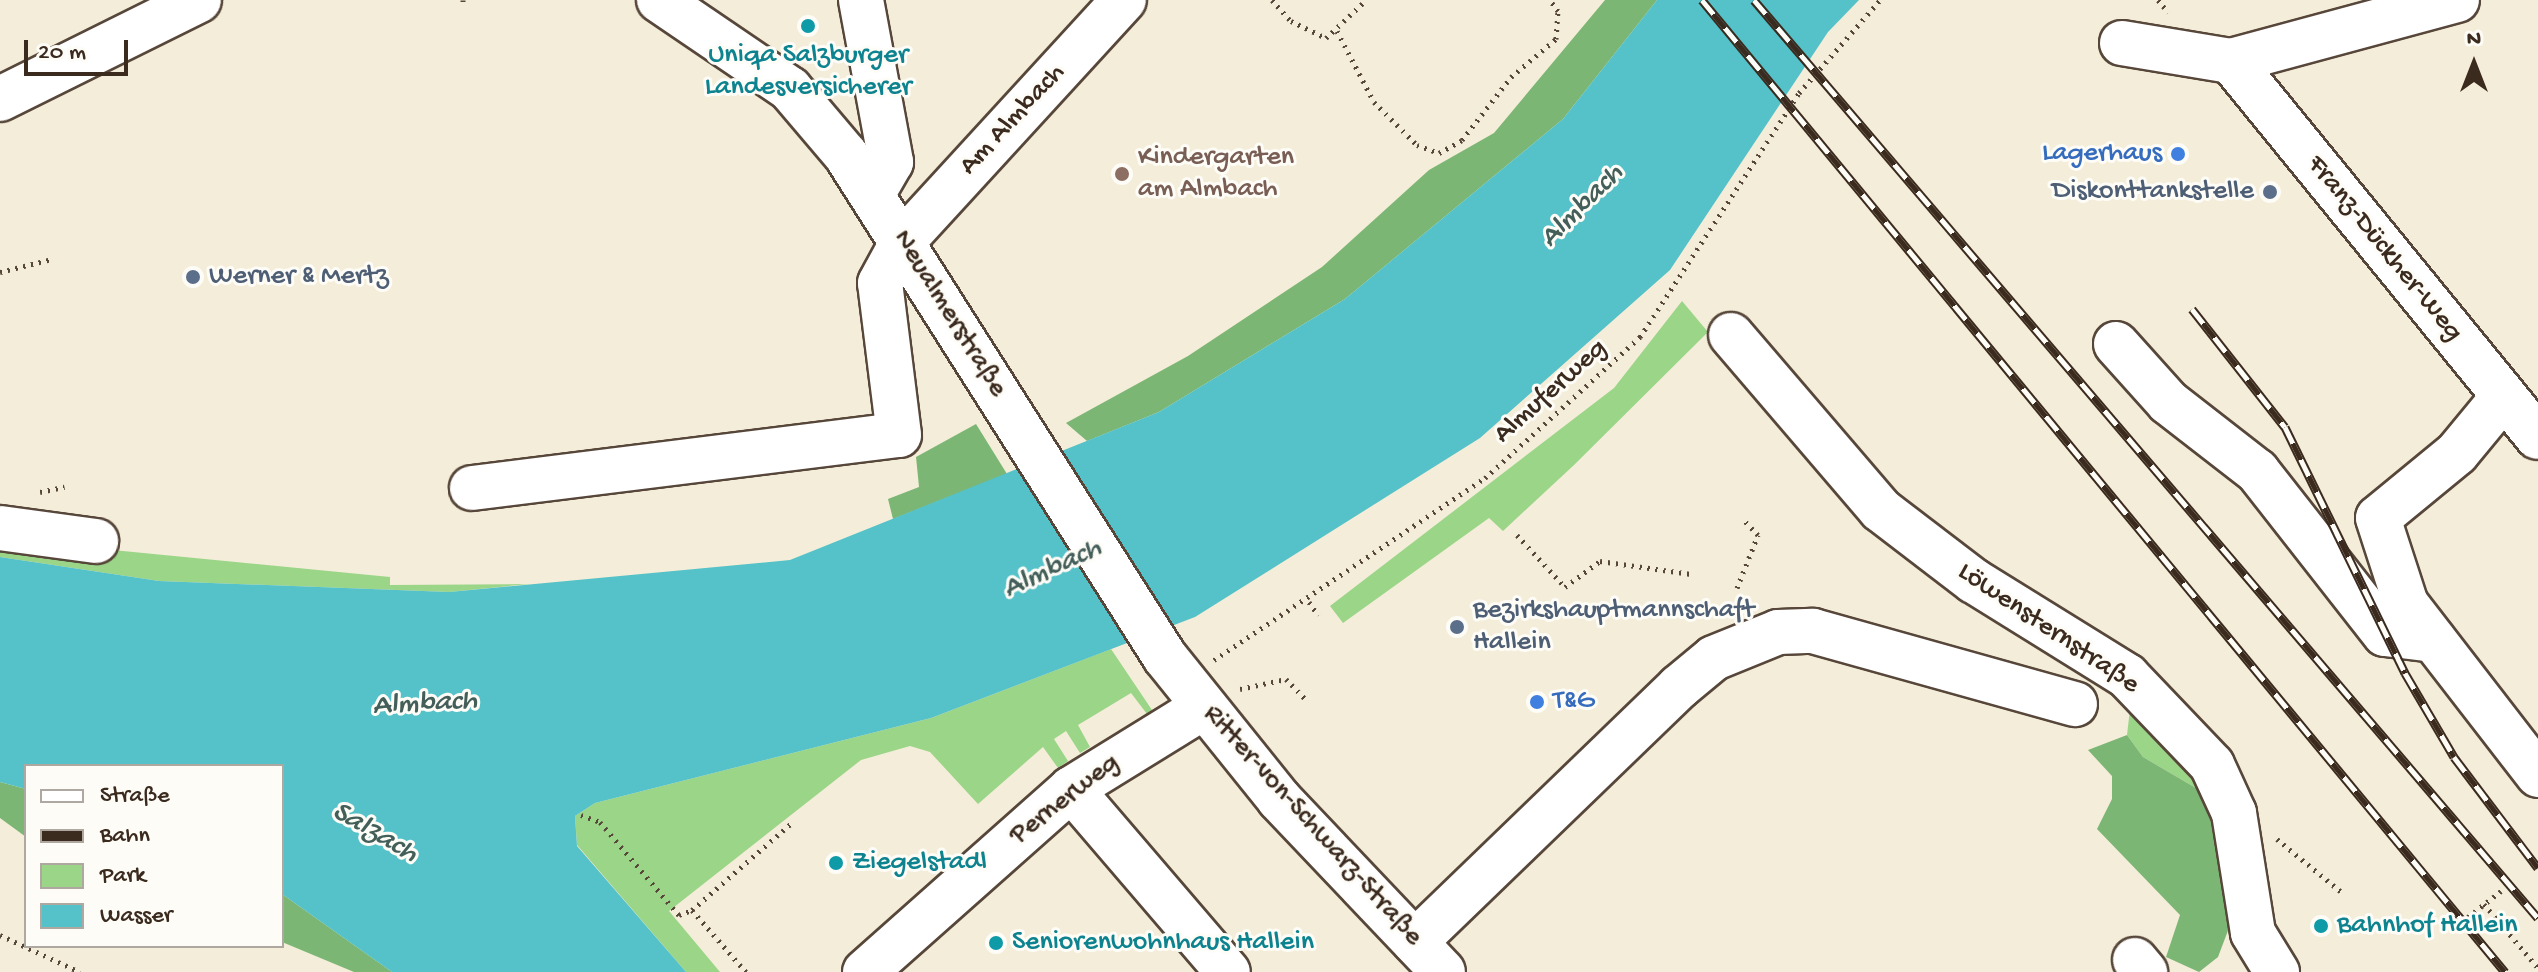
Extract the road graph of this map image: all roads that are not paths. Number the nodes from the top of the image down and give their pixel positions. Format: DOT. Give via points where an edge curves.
graph roads {
  1 [pos="199,0"];
  2 [pos="659,0"];
  3 [pos="861,0"];
  4 [pos="1124,0"];
  5 [pos="2457,0"];
  6 [pos="2122,43"];
  7 [pos="2231,61"];
  8 [pos="0,99"];
  9 [pos="873,193"];
  10 [pos="903,241"];
  11 [pos="1731,335"];
  12 [pos="2116,344"];
  13 [pos="2504,396"];
  14 [pos="2538,437"];
  15 [pos="472,488"];
  16 [pos="0,528"];
  17 [pos="96,541"];
  18 [pos="2434,640"];
  19 [pos="1194,684"];
  20 [pos="2075,704"];
  21 [pos="2538,775"];
  22 [pos="1071,789"];
  23 [pos="1429,957"];
  24 [pos="865,972"];
  25 [pos="1228,972"];
  26 [pos="2277,972"];
  1 -- 8 [label="street"];
  2 -- 9 [label="street, Neualmerstraße" via="790,89"];
  3 -- 9 [label="street" via="891,162"];
  4 -- 10 [label="street, Am Almbach"];
  5 -- 7 [label="street"];
  6 -- 7 [label="street"];
  7 -- 13 [label="street, Franz-Dückher-Weg"];
  9 -- 10 [label="street, Neualmerstraße"];
  10 -- 15 [label="street, Am Almbach" via="880,283 899,435"];
  10 -- 19 [label="street, Neualmerstraße" via="1024,433"];
  11 -- 26 [label="street, Löwensternstraße" via="1881,510 1974,581 2127,676 2212,765 2234,813 2253,933"];
  12 -- 18 [label="street" via="2168,402 2257,471 2385,634"];
  13 -- 14 [label="street, Franz-Dückher-Weg"];
  13 -- 18 [label="street" via="2457,453 2378,518 2406,604"];
  16 -- 17 [label="street"];
  18 -- 21 [label="street"];
  19 -- 22 [label="street, Pernerweg"];
  19 -- 23 [label="street, Ritter-von-Schwarz-Straße"];
  20 -- 23 [label="street, Löwensternstraße" via="1813,631 1754,640 1714,658 1679,687"];
  22 -- 24 [label="street, Pernerweg" via="934,905"];
  22 -- 25 [label="street"];
}
